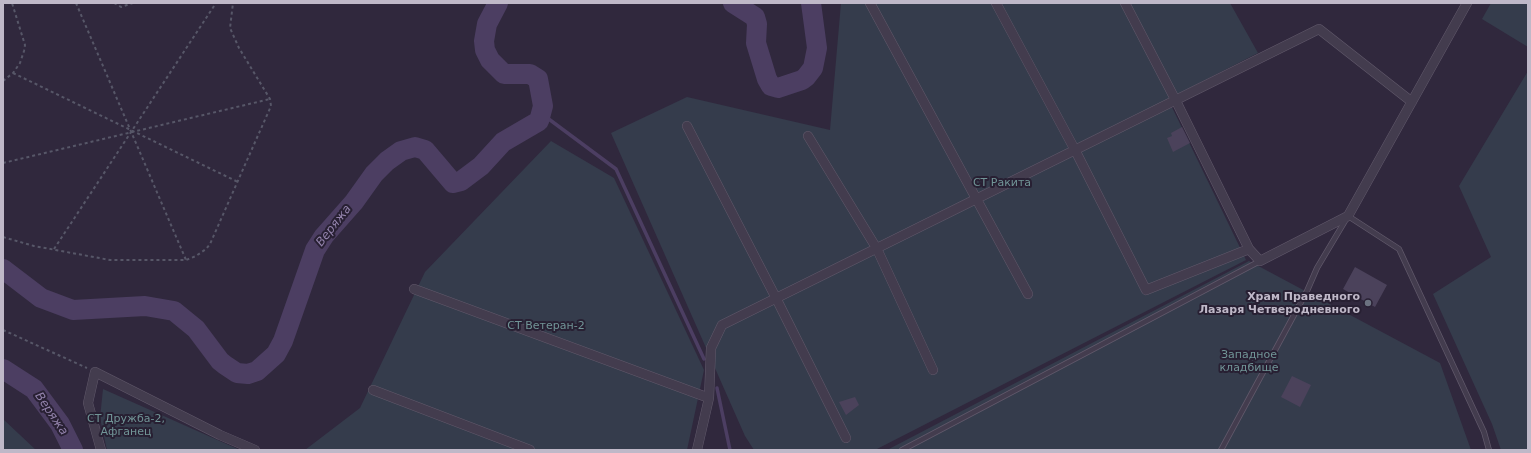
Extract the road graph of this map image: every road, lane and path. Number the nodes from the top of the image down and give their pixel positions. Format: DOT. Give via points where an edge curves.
graph roads {
  1 [pos="12,3"];
  2 [pos="76,3"];
  3 [pos="114,3"];
  4 [pos="133,3"];
  5 [pos="216,3"];
  6 [pos="233,3"];
  7 [pos="870,3"];
  8 [pos="996,3"];
  9 [pos="1125,3"];
  10 [pos="1467,3"];
  11 [pos="12,73"];
  12 [pos="3,81"];
  13 [pos="270,99"];
  14 [pos="1176,101"];
  15 [pos="1412,102"];
  16 [pos="687,126"];
  17 [pos="132,131"];
  18 [pos="808,136"];
  19 [pos="1075,150"];
  20 [pos="3,163"];
  21 [pos="238,182"];
  22 [pos="976,199"];
  23 [pos="1348,216"];
  24 [pos="3,237"];
  25 [pos="877,249"];
  26 [pos="1249,249"];
  27 [pos="54,250"];
  28 [pos="186,260"];
  29 [pos="1260,261"];
  30 [pos="414,289"];
  31 [pos="1028,294"];
  32 [pos="776,298"];
  33 [pos="3,330"];
  34 [pos="933,370"];
  35 [pos="95,372"];
  36 [pos="373,390"];
  37 [pos="709,398"];
  38 [pos="846,438"];
  39 [pos="1220,449"];
  40 [pos="101,450"];
  41 [pos="255,450"];
  42 [pos="530,450"];
  43 [pos="698,450"];
  44 [pos="902,450"];
  45 [pos="1489,450"];
  1 -- 11 [label="path" via="24,45 20,63"];
  2 -- 17 [label="path"];
  3 -- 4 [label="path" via="121,7"];
  5 -- 17 [label="path"];
  6 -- 13 [label="path" via="230,28"];
  7 -- 22 [label="street"];
  8 -- 19 [label="street"];
  9 -- 14 [label="street"];
  10 -- 15 [label="street"];
  11 -- 12 [label="path"];
  11 -- 17 [label="path"];
  13 -- 17 [label="path"];
  13 -- 21 [label="path" via="270,106"];
  14 -- 15 [label="street" via="1319,28"];
  14 -- 19 [label="street"];
  14 -- 26 [label="street"];
  15 -- 23 [label="street"];
  16 -- 32 [label="street"];
  17 -- 20 [label="path"];
  17 -- 21 [label="path"];
  17 -- 27 [label="path"];
  17 -- 28 [label="path"];
  18 -- 25 [label="street"];
  19 -- 22 [label="street"];
  19 -- 26 [label="street" via="1146,290"];
  21 -- 28 [label="path" via="210,244 202,252"];
  22 -- 25 [label="street"];
  22 -- 31 [label="street"];
  23 -- 29 [label="street"];
  23 -- 39 [label="lane" via="1317,268 1307,291"];
  23 -- 45 [label="lane" via="1399,249 1484,432"];
  24 -- 27 [label="path"];
  25 -- 32 [label="street"];
  25 -- 34 [label="street"];
  26 -- 29 [label="street"];
  27 -- 28 [label="path" via="110,260"];
  29 -- 44 [label="lane"];
  30 -- 37 [label="street"];
  32 -- 37 [label="street" via="722,325 711,348"];
  32 -- 38 [label="street"];
  33 -- 35 [label="path"];
  35 -- 40 [label="street" via="88,403"];
  35 -- 41 [label="street"];
  36 -- 42 [label="street"];
  37 -- 43 [label="street"];
}
